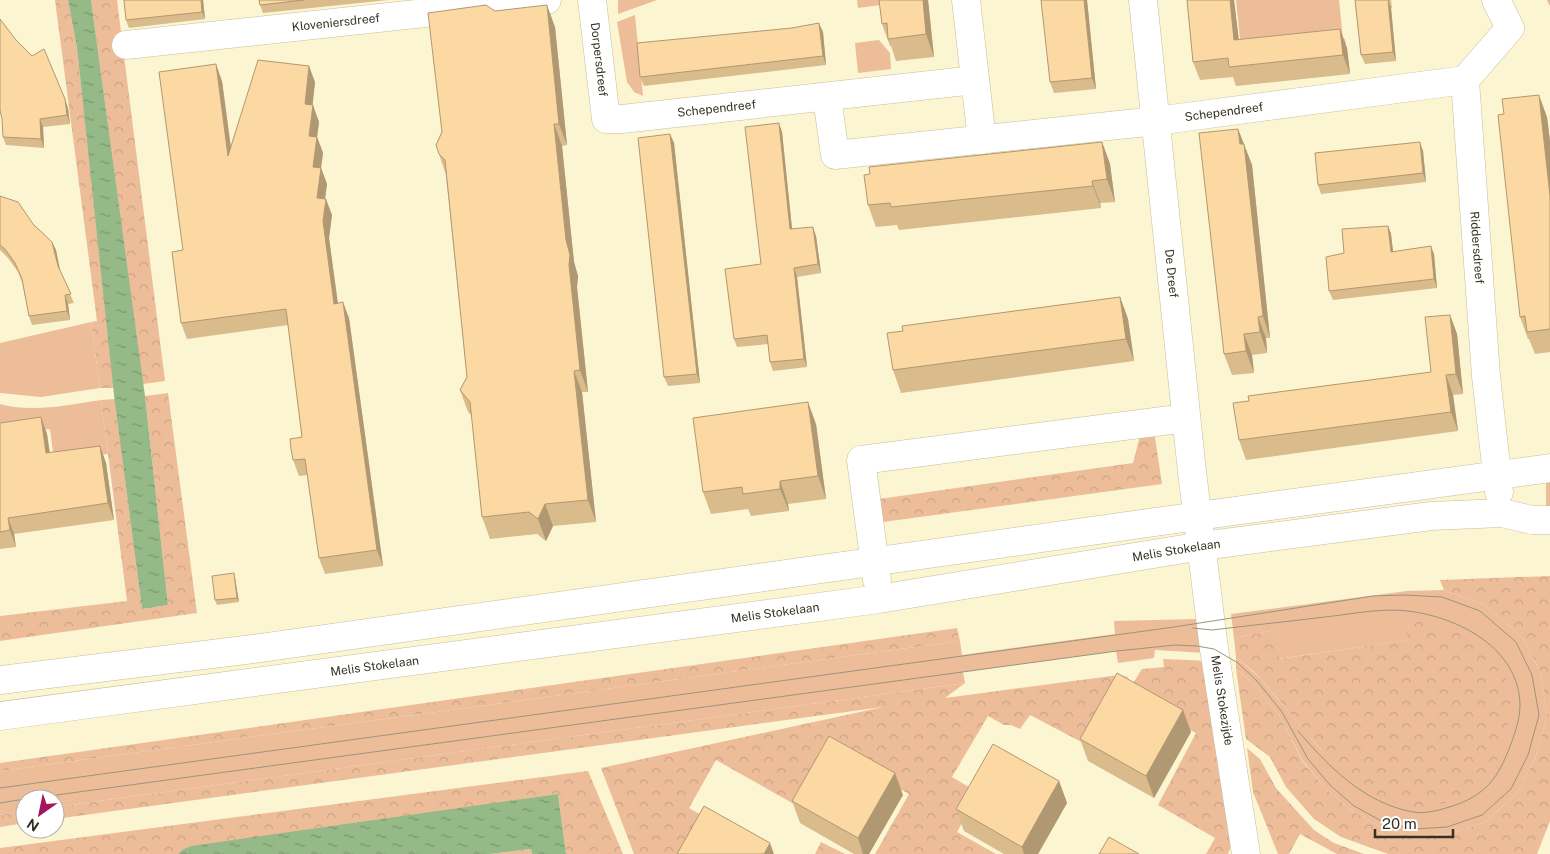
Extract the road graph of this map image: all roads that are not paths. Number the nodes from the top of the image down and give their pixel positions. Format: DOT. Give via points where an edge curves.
graph roads {
  1 [pos="547,0"];
  2 [pos="592,0"];
  3 [pos="966,0"];
  4 [pos="1143,0"];
  5 [pos="1496,0"];
  6 [pos="126,45"];
  7 [pos="975,80"];
  8 [pos="1465,80"];
  9 [pos="827,96"];
  10 [pos="606,119"];
  11 [pos="1156,121"];
  12 [pos="982,140"];
  13 [pos="1186,418"];
  14 [pos="1550,468"];
  15 [pos="1496,476"];
  16 [pos="1502,513"];
  17 [pos="1198,516"];
  18 [pos="1550,520"];
  19 [pos="1202,546"];
  20 [pos="874,562"];
  21 [pos="879,599"];
  22 [pos="0,680"];
  23 [pos="0,716"];
  24 [pos="1246,854"];
  1 -- 6 [label="street, Kloveniersdreef"];
  2 -- 10 [label="street, Dorpersdreef"];
  3 -- 7 [label="street"];
  4 -- 11 [label="street, De Dreef"];
  5 -- 8 [label="street" via="1510,28"];
  7 -- 9 [label="street, Schependreef"];
  7 -- 12 [label="street"];
  8 -- 11 [label="street, Schependreef"];
  8 -- 15 [label="street, Riddersdreef"];
  9 -- 10 [label="street, Schependreef"];
  9 -- 12 [label="street, Schependreef" via="835,155"];
  11 -- 12 [label="street, Schependreef"];
  11 -- 13 [label="street, De Dreef"];
  13 -- 17 [label="street, De Dreef"];
  13 -- 20 [label="street" via="861,460"];
  14 -- 15 [label="street"];
  15 -- 16 [label="street, Riddersdreef"];
  15 -- 17 [label="street"];
  16 -- 18 [label="street, Melis Stokelaan" via="1532,520"];
  16 -- 19 [label="street, Melis Stokelaan" via="1431,516"];
  17 -- 19 [label="street, De Dreef"];
  17 -- 20 [label="street"];
  19 -- 21 [label="street, Melis Stokelaan"];
  19 -- 24 [label="street, Melis Stokezijde" via="1214,649"];
  20 -- 21 [label="street"];
  20 -- 22 [label="street" via="253,649"];
  21 -- 23 [label="street, Melis Stokelaan"];
}
